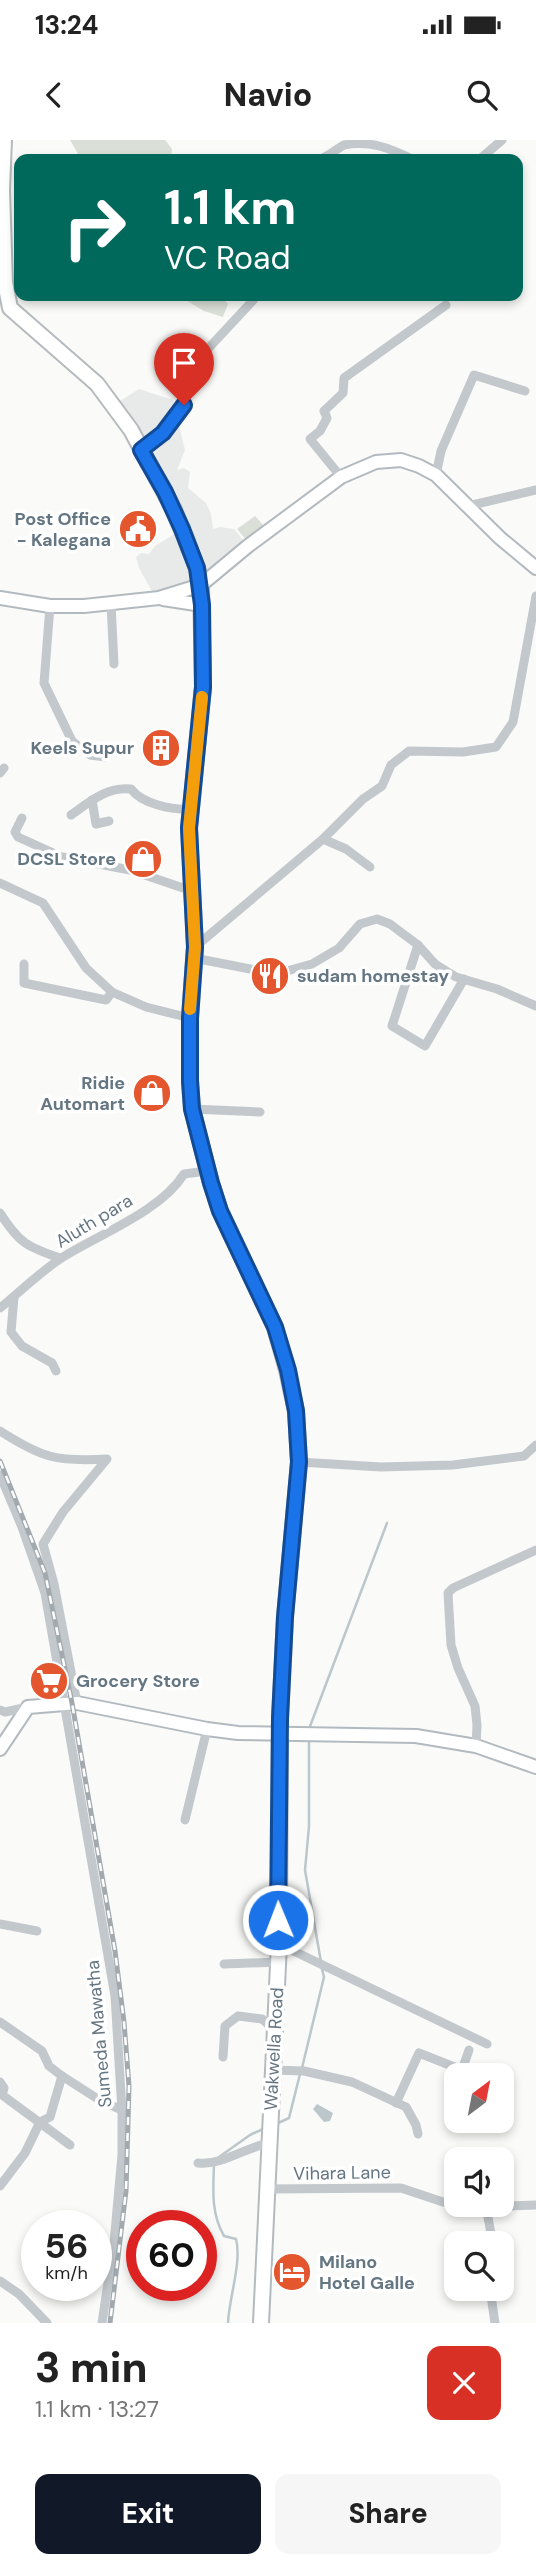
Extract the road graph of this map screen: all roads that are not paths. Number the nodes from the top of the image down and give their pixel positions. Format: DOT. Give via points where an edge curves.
graph roads {
  1 [pos="4,140"];
  2 [pos="502,140"];
  3 [pos="329,154"];
  4 [pos="402,154"];
  5 [pos="486,154"];
  6 [pos="252,301"];
  7 [pos="446,305"];
  8 [pos="5,312"];
  9 [pos="524,391"];
  10 [pos="141,450"];
  11 [pos="436,475"];
  12 [pos="341,477"];
  13 [pos="536,490"];
  14 [pos="468,506"];
  15 [pos="536,568"];
  16 [pos="201,585"];
  17 [pos="536,596"];
  18 [pos="0,598"];
  19 [pos="159,598"];
  20 [pos="111,604"];
  21 [pos="202,605"];
  22 [pos="50,606"];
  23 [pos="114,664"];
  24 [pos="106,757"];
  25 [pos="92,800"];
  26 [pos="190,809"];
  27 [pos="71,816"];
  28 [pos="22,818"];
  29 [pos="108,821"];
  30 [pos="323,839"];
  31 [pos="370,867"];
  32 [pos="0,883"];
  33 [pos="192,891"];
  34 [pos="418,945"];
  35 [pos="194,953"];
  36 [pos="24,964"];
  37 [pos="464,979"];
  38 [pos="112,992"];
  39 [pos="536,1007"];
  40 [pos="190,1018"];
  41 [pos="192,1109"];
  42 [pos="260,1112"];
  43 [pos="208,1171"];
  44 [pos="0,1213"];
  45 [pos="60,1258"];
  46 [pos="13,1297"];
  47 [pos="0,1308"];
  48 [pos="56,1371"];
  49 [pos="0,1431"];
  50 [pos="536,1445"];
  51 [pos="299,1462"];
  52 [pos="0,1475"];
  53 [pos="536,1550"];
  54 [pos="71,1703"];
  55 [pos="28,1707"];
  56 [pos="0,1710"];
  57 [pos="207,1729"];
  58 [pos="281,1735"];
  59 [pos="476,1746"];
  60 [pos="0,1749"];
  61 [pos="536,1767"];
  62 [pos="185,1820"];
  63 [pos="0,1924"];
  64 [pos="37,1931"];
  65 [pos="279,1944"];
  66 [pos="278,1962"];
  67 [pos="224,1964"];
  68 [pos="0,2022"];
  69 [pos="275,2030"];
  70 [pos="487,2044"];
  71 [pos="469,2050"];
  72 [pos="223,2057"];
  73 [pos="273,2070"];
  74 [pos="62,2076"];
  75 [pos="0,2081"];
  76 [pos="396,2103"];
  77 [pos="122,2110"];
  78 [pos="40,2122"];
  79 [pos="418,2134"];
  80 [pos="270,2143"];
  81 [pos="70,2145"];
  82 [pos="198,2163"];
  83 [pos="0,2186"];
  84 [pos="268,2189"];
  85 [pos="444,2202"];
  86 [pos="536,2205"];
  87 [pos="514,2206"];
  88 [pos="0,2281"];
  89 [pos="492,2301"];
  90 [pos="47,2323"];
  91 [pos="102,2323"];
  92 [pos="261,2323"];
  93 [pos="495,2323"];
  1 -- 8 [label="main road, Wakwella Road"];
  2 -- 5 [label="street"];
  3 -- 4 [label="street" via="344,145 368,141"];
  6 -- 10 [label="street" via="192,366 183,389 184,405 163,433"];
  7 -- 12 [label="street" via="344,378 343,393 324,411 327,418 310,439"];
  8 -- 10 [label="main road, Wakwella Road" via="97,384"];
  9 -- 11 [label="street" via="474,375 441,451"];
  10 -- 16 [label="main road, Wakwella Road" via="174,510"];
  11 -- 12 [label="main road" via="401,460 376,461"];
  11 -- 14 [label="main road"];
  12 -- 16 [label="main road"];
  13 -- 14 [label="street"];
  14 -- 15 [label="main road"];
  16 -- 19 [label="main road"];
  16 -- 21 [label="main road, Wakwella Road"];
  17 -- 30 [label="street" via="513,722 496,747 464,752 409,751 391,765 382,786"];
  18 -- 22 [label="main road"];
  19 -- 20 [label="main road"];
  19 -- 21 [label="main road"];
  20 -- 22 [label="main road"];
  20 -- 23 [label="street"];
  21 -- 26 [label="main road, Wakwella Road" via="203,687"];
  22 -- 24 [label="street" via="44,683 72,741 90,755"];
  25 -- 26 [label="street" via="119,787 131,789 136,797 178,810"];
  25 -- 27 [label="street"];
  25 -- 29 [label="street" via="96,824"];
  26 -- 33 [label="main road, Wakwella Road"];
  28 -- 33 [label="street" via="15,832 18,837 62,857 130,870"];
  30 -- 31 [label="street"];
  30 -- 35 [label="street"];
  32 -- 38 [label="street" via="43,903 86,968"];
  33 -- 35 [label="main road, Wakwella Road"];
  34 -- 35 [label="street" via="377,919 360,924 338,948 312,964 276,974"];
  34 -- 37 [label="street" via="435,964"];
  34 -- 37 [label="street" via="392,1026 425,1046"];
  35 -- 40 [label="main road, Wakwella Road"];
  36 -- 38 [label="street" via="24,983 106,1000"];
  37 -- 39 [label="street"];
  38 -- 40 [label="street"];
  40 -- 41 [label="main road, Wakwella Road"];
  41 -- 42 [label="street"];
  41 -- 43 [label="main road, Wakwella Road"];
  43 -- 45 [label="street, Aluth para" via="184,1174 144,1210"];
  43 -- 51 [label="main road, Wakwella Road" via="220,1211 275,1327 296,1411"];
  44 -- 45 [label="street" via="16,1238"];
  45 -- 46 [label="street, Aluth para"];
  46 -- 47 [label="street, Aluth para"];
  46 -- 48 [label="street" via="11,1332"];
  49 -- 54 [label="street" via="41,1455 72,1461 107,1459 43,1544 54,1584"];
  50 -- 51 [label="street" via="524,1456 453,1465"];
  51 -- 58 [label="main road, Wakwella Road" via="285,1617"];
  52 -- 54 [label="street" via="45,1593"];
  53 -- 59 [label="street" via="448,1593 451,1645 475,1706"];
  54 -- 55 [label="main road"];
  54 -- 57 [label="main road"];
  54 -- 77 [label="street, Sumeda Mawatha" via="115,1996"];
  55 -- 56 [label="street"];
  55 -- 60 [label="main road"];
  57 -- 58 [label="main road"];
  57 -- 62 [label="street"];
  58 -- 59 [label="main road" via="416,1736"];
  58 -- 65 [label="main road, Wakwella Road"];
  59 -- 61 [label="main road"];
  63 -- 64 [label="street"];
  65 -- 66 [label="main road, Wakwella Road"];
  65 -- 70 [label="street"];
  66 -- 67 [label="street"];
  66 -- 69 [label="main road, Wakwella Road"];
  68 -- 74 [label="street" via="42,2051 49,2066"];
  69 -- 72 [label="street" via="262,2019 238,2016 225,2026"];
  69 -- 73 [label="main road, Wakwella Road"];
  71 -- 76 [label="street" via="462,2070 419,2053"];
  73 -- 76 [label="street" via="304,2071 352,2082"];
  73 -- 80 [label="main road, Wakwella Road"];
  74 -- 77 [label="street"];
  74 -- 78 [label="street" via="50,2117"];
  75 -- 78 [label="street" via="2,2095"];
  76 -- 79 [label="street" via="405,2107"];
  77 -- 91 [label="street, Sumeda Mawatha" via="114,2243"];
  78 -- 81 [label="street"];
  78 -- 83 [label="street" via="25,2153"];
  80 -- 82 [label="street" via="213,2163"];
  80 -- 84 [label="main road, Wakwella Road"];
  84 -- 85 [label="street, Vihara Lane" via="401,2188"];
  84 -- 92 [label="main road, Wakwella Road"];
  86 -- 87 [label="street"];
  88 -- 90 [label="street"];
  89 -- 93 [label="street"];
}
